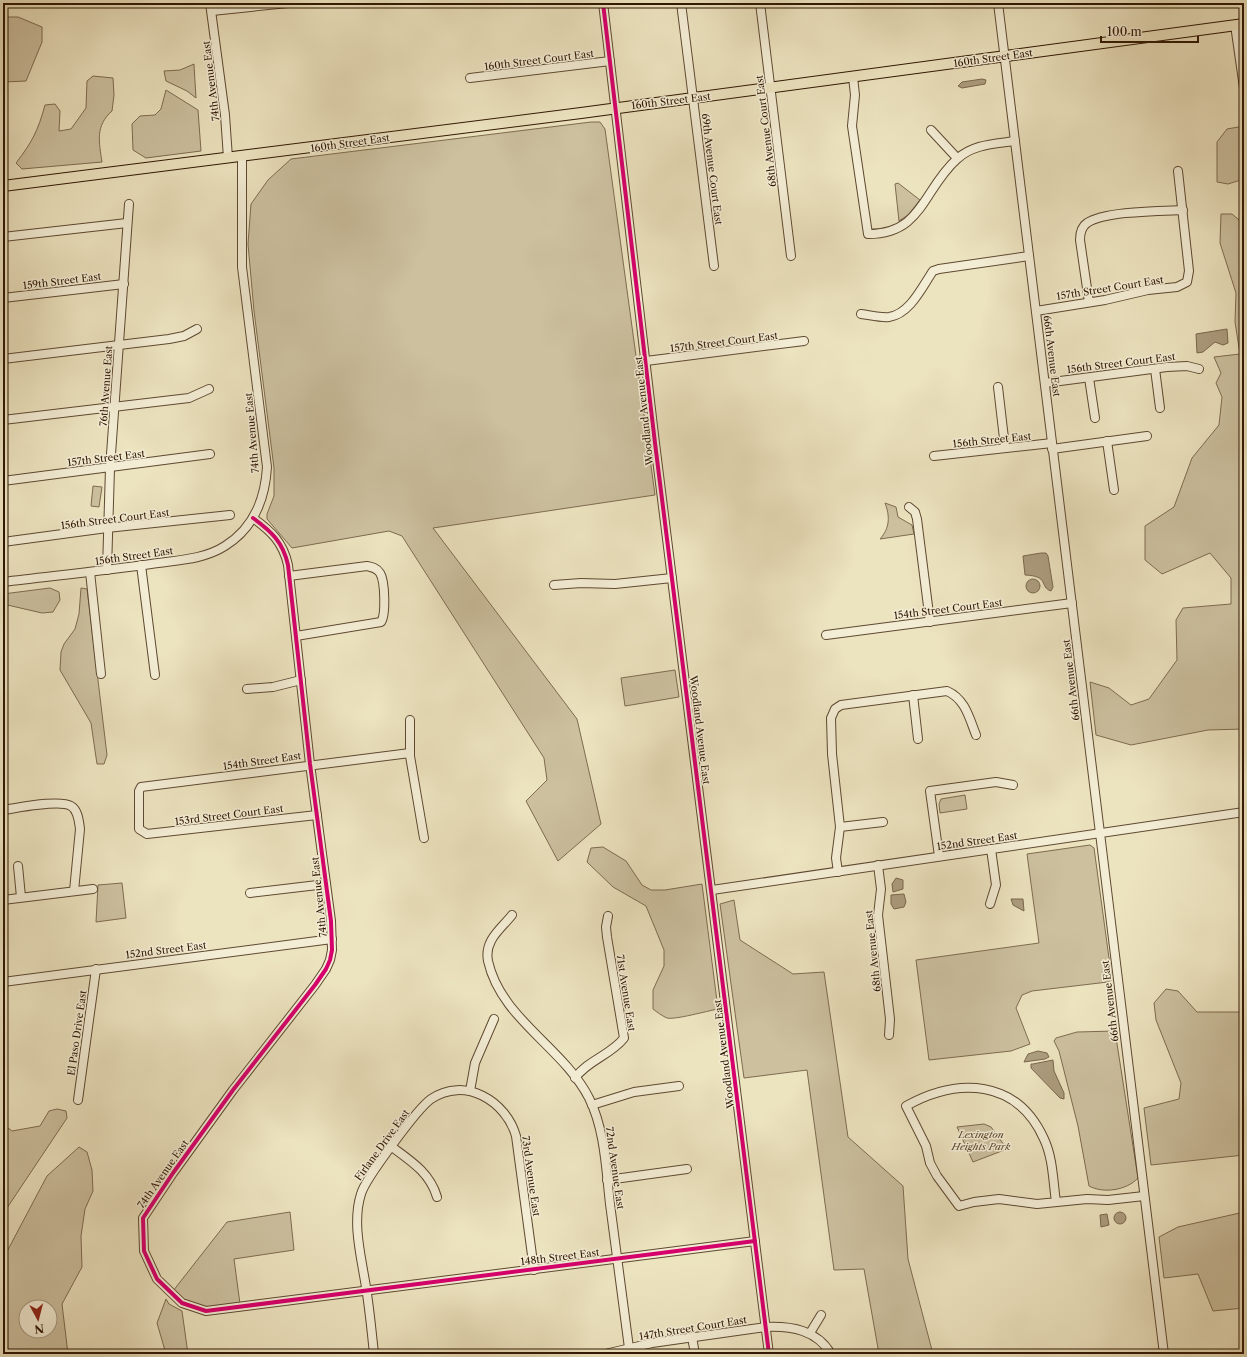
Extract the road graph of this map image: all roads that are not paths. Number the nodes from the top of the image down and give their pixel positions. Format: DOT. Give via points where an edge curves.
graph roads {
  1 [pos="288,3"];
  2 [pos="603,3"];
  3 [pos="681,3"];
  4 [pos="760,3"];
  5 [pos="998,3"];
  6 [pos="211,7"];
  7 [pos="1240,24"];
  8 [pos="1004,57"];
  9 [pos="610,61"];
  10 [pos="853,77"];
  11 [pos="470,78"];
  12 [pos="771,88"];
  13 [pos="1244,88"];
  14 [pos="693,98"];
  15 [pos="616,108"];
  16 [pos="931,130"];
  17 [pos="1015,141"];
  18 [pos="242,156"];
  19 [pos="228,158"];
  20 [pos="957,158"];
  21 [pos="1178,171"];
  22 [pos="3,186"];
  23 [pos="129,204"];
  24 [pos="1182,210"];
  25 [pos="127,223"];
  26 [pos="3,237"];
  27 [pos="791,256"];
  28 [pos="1029,256"];
  29 [pos="714,266"];
  30 [pos="124,284"];
  31 [pos="3,298"];
  32 [pos="1089,302"];
  33 [pos="1036,311"];
  34 [pos="861,314"];
  35 [pos="197,329"];
  36 [pos="804,341"];
  37 [pos="119,346"];
  38 [pos="3,359"];
  39 [pos="646,361"];
  40 [pos="1155,369"];
  41 [pos="1199,369"];
  42 [pos="1089,378"];
  43 [pos="1045,383"];
  44 [pos="998,387"];
  45 [pos="209,389"];
  46 [pos="114,406"];
  47 [pos="1160,408"];
  48 [pos="1096,418"];
  49 [pos="3,420"];
  50 [pos="1147,436"];
  51 [pos="1107,441"];
  52 [pos="1052,446"];
  53 [pos="1005,448"];
  54 [pos="210,454"];
  55 [pos="934,456"];
  56 [pos="110,468"];
  57 [pos="3,481"];
  58 [pos="1114,490"];
  59 [pos="909,507"];
  60 [pos="230,515"];
  61 [pos="253,518"];
  62 [pos="107,528"];
  63 [pos="3,542"];
  64 [pos="141,565"];
  65 [pos="107,570"];
  66 [pos="90,572"];
  67 [pos="290,576"];
  68 [pos="672,578"];
  69 [pos="3,582"];
  70 [pos="554,585"];
  71 [pos="1072,603"];
  72 [pos="930,622"];
  73 [pos="826,635"];
  74 [pos="296,636"];
  75 [pos="102,674"];
  76 [pos="155,675"];
  77 [pos="301,680"];
  78 [pos="247,689"];
  79 [pos="913,695"];
  80 [pos="410,720"];
  81 [pos="976,735"];
  82 [pos="918,739"];
  83 [pos="410,753"];
  84 [pos="310,764"];
  85 [pos="1013,785"];
  86 [pos="3,810"];
  87 [pos="1244,812"];
  88 [pos="317,815"];
  89 [pos="883,822"];
  90 [pos="840,827"];
  91 [pos="144,833"];
  92 [pos="1100,833"];
  93 [pos="424,838"];
  94 [pos="991,849"];
  95 [pos="938,856"];
  96 [pos="18,866"];
  97 [pos="878,866"];
  98 [pos="838,872"];
  99 [pos="326,884"];
  100 [pos="93,889"];
  101 [pos="712,890"];
  102 [pos="74,891"];
  103 [pos="250,893"];
  104 [pos="21,897"];
  105 [pos="3,900"];
  106 [pos="990,904"];
  107 [pos="512,915"];
  108 [pos="608,916"];
  109 [pos="332,940"];
  110 [pos="96,969"];
  111 [pos="3,982"];
  112 [pos="494,1019"];
  113 [pos="889,1035"];
  114 [pos="576,1076"];
  115 [pos="679,1086"];
  116 [pos="466,1091"];
  117 [pos="78,1100"];
  118 [pos="592,1105"];
  119 [pos="392,1147"];
  120 [pos="687,1169"];
  121 [pos="608,1180"];
  122 [pos="1144,1196"];
  123 [pos="437,1197"];
  124 [pos="1056,1202"];
  125 [pos="142,1228"];
  126 [pos="755,1241"];
  127 [pos="617,1260"];
  128 [pos="534,1270"];
  129 [pos="367,1290"];
  130 [pos="821,1315"];
  131 [pos="766,1326"];
  132 [pos="810,1333"];
  133 [pos="692,1337"];
  134 [pos="629,1348"];
  135 [pos="374,1354"];
  136 [pos="605,1354"];
  137 [pos="694,1354"];
  138 [pos="770,1354"];
  139 [pos="832,1354"];
  140 [pos="1164,1354"];
  1 -- 6 [label="street"];
  2 -- 9 [label="street, Woodland Avenue East"];
  3 -- 14 [label="street, 69th Avenue Court East"];
  4 -- 12 [label="street, 68th Avenue Court East"];
  5 -- 8 [label="street, 66th Avenue East"];
  6 -- 19 [label="street, 74th Avenue East" via="226,115"];
  7 -- 8 [label="main road, 160th Street East"];
  7 -- 13 [label="street"];
  8 -- 10 [label="main road, 160th Street East"];
  8 -- 17 [label="street, 66th Avenue East"];
  9 -- 11 [label="street, 160th Street Court East"];
  9 -- 15 [label="street, Woodland Avenue East"];
  10 -- 12 [label="main road, 160th Street East"];
  10 -- 20 [label="street" via="855,95 852,126 868,234 884,234 906,224"];
  12 -- 14 [label="main road, 160th Street East"];
  12 -- 27 [label="street, 68th Avenue Court East"];
  14 -- 15 [label="main road, 160th Street East"];
  14 -- 29 [label="street, 69th Avenue Court East"];
  15 -- 18 [label="main road, 160th Street East"];
  15 -- 39 [label="street, Woodland Avenue East"];
  16 -- 20 [label="street"];
  17 -- 20 [label="street" via="982,145"];
  17 -- 28 [label="street, 66th Avenue East"];
  18 -- 19 [label="main road, 160th Street East"];
  18 -- 61 [label="street, 74th Avenue East" via="242,267 267,467 264,496"];
  19 -- 22 [label="main road, 160th Street East"];
  21 -- 24 [label="street"];
  23 -- 25 [label="street, 76th Avenue East"];
  24 -- 32 [label="street, 157th Street Court East" via="1189,271 1187,282 1177,287"];
  24 -- 32 [label="street" via="1128,213 1097,219 1086,224 1080,240"];
  25 -- 26 [label="street"];
  25 -- 30 [label="street, 76th Avenue East"];
  28 -- 33 [label="street, 66th Avenue East"];
  28 -- 34 [label="street" via="933,271 912,302 898,315 888,317"];
  30 -- 31 [label="street, 159th Street East"];
  30 -- 37 [label="street, 76th Avenue East"];
  32 -- 33 [label="street, 157th Street Court East"];
  33 -- 43 [label="street, 66th Avenue East"];
  35 -- 37 [label="street" via="184,336"];
  36 -- 39 [label="street, 157th Street Court East"];
  37 -- 38 [label="street"];
  37 -- 46 [label="street, 76th Avenue East"];
  39 -- 68 [label="street, Woodland Avenue East"];
  40 -- 41 [label="street, 156th Street Court East" via="1187,366"];
  40 -- 42 [label="street, 156th Street Court East"];
  40 -- 47 [label="street"];
  42 -- 43 [label="street, 156th Street Court East"];
  42 -- 48 [label="street"];
  43 -- 52 [label="street, 66th Avenue East"];
  44 -- 53 [label="street"];
  45 -- 46 [label="street" via="189,398"];
  46 -- 49 [label="street"];
  46 -- 56 [label="street, 76th Avenue East"];
  50 -- 51 [label="street, 156th Street East"];
  51 -- 52 [label="street, 156th Street East"];
  51 -- 58 [label="street"];
  52 -- 53 [label="street, 156th Street East"];
  52 -- 71 [label="street, 66th Avenue East"];
  53 -- 55 [label="street, 156th Street East"];
  54 -- 56 [label="street, 157th Street East"];
  56 -- 57 [label="street, 157th Street East"];
  56 -- 62 [label="street, 76th Avenue East"];
  59 -- 72 [label="street" via="915,512 917,519"];
  60 -- 62 [label="street, 156th Street Court East"];
  61 -- 64 [label="street, 156th Street East" via="235,539 214,552"];
  61 -- 67 [label="street, 74th Avenue East" via="270,530 281,544"];
  62 -- 63 [label="street, 156th Street Court East"];
  62 -- 65 [label="street, 76th Avenue East"];
  64 -- 65 [label="street, 156th Street East"];
  64 -- 76 [label="street"];
  65 -- 66 [label="street, 156th Street East"];
  66 -- 69 [label="street, 156th Street East"];
  66 -- 75 [label="street"];
  67 -- 74 [label="street, 74th Avenue East"];
  67 -- 74 [label="street" via="367,566 376,569 381,574 385,612 383,620 379,623"];
  68 -- 70 [label="street" via="615,584"];
  68 -- 101 [label="street, Woodland Avenue East"];
  71 -- 72 [label="street, 154th Street Court East"];
  71 -- 92 [label="street, 66th Avenue East"];
  72 -- 73 [label="street, 154th Street Court East"];
  74 -- 77 [label="street, 74th Avenue East"];
  77 -- 78 [label="street" via="273,687"];
  77 -- 84 [label="street, 74th Avenue East"];
  79 -- 81 [label="street" via="947,691 953,694 964,706"];
  79 -- 82 [label="street"];
  79 -- 90 [label="street" via="841,706 833,713 832,754"];
  80 -- 83 [label="street"];
  83 -- 84 [label="street, 154th Street East"];
  83 -- 93 [label="street"];
  84 -- 88 [label="street, 74th Avenue East"];
  84 -- 91 [label="street, 154th Street East" via="140,788 139,829"];
  85 -- 95 [label="street" via="996,782 930,791"];
  86 -- 102 [label="street" via="59,803 74,808 80,829"];
  87 -- 92 [label="street, 152nd Street East"];
  88 -- 91 [label="street, 153rd Street Court East" via="165,833"];
  88 -- 99 [label="street, 74th Avenue East"];
  89 -- 90 [label="street"];
  90 -- 98 [label="street" via="836,858"];
  92 -- 94 [label="street, 152nd Street East"];
  92 -- 122 [label="street, 66th Avenue East"];
  94 -- 95 [label="street, 152nd Street East"];
  94 -- 106 [label="street" via="996,885"];
  95 -- 97 [label="street, 152nd Street East"];
  96 -- 104 [label="street"];
  97 -- 98 [label="street, 152nd Street East"];
  97 -- 113 [label="street, 68th Avenue East" via="881,889 878,915 890,1019"];
  98 -- 101 [label="street, 152nd Street East"];
  99 -- 103 [label="street"];
  99 -- 109 [label="street, 74th Avenue East"];
  100 -- 102 [label="street"];
  101 -- 126 [label="street, Woodland Avenue East"];
  102 -- 104 [label="street"];
  104 -- 105 [label="street"];
  107 -- 114 [label="street, 72nd Avenue East" via="498,930 488,947 487,956 491,971 512,1008"];
  108 -- 114 [label="street, 71st Avenue East" via="607,938 624,1038"];
  109 -- 110 [label="street, 152nd Street East"];
  109 -- 125 [label="street, 74th Avenue East" via="330,960 326,969 173,1173 143,1218"];
  110 -- 111 [label="street, 152nd Street East"];
  110 -- 117 [label="street, El Paso Drive East"];
  112 -- 116 [label="street"];
  114 -- 118 [label="street, 72nd Avenue East"];
  115 -- 118 [label="street" via="634,1092"];
  116 -- 119 [label="street, Firlane Drive East" via="443,1093 429,1100"];
  116 -- 128 [label="street, 73rd Avenue East" via="488,1098 498,1105 514,1128"];
  118 -- 121 [label="street, 72nd Avenue East" via="600,1131"];
  119 -- 123 [label="street" via="426,1174"];
  119 -- 129 [label="street, Firlane Drive East" via="368,1179 358,1205 359,1234"];
  120 -- 121 [label="street"];
  121 -- 127 [label="street, 72nd Avenue East"];
  122 -- 124 [label="street"];
  122 -- 140 [label="street, 66th Avenue East"];
  124 -- 124 [label="street" via="1044,1139 1030,1117 1005,1095 988,1088 977,1087 934,1093 906,1106 926,1146 930,1163 959,1206 999,1199 1027,1204"];
  125 -- 129 [label="street, 148th Street East" via="144,1251 157,1279 182,1304 200,1311"];
  126 -- 127 [label="street, 148th Street East"];
  126 -- 131 [label="street, Woodland Avenue East"];
  127 -- 128 [label="street, 148th Street East"];
  127 -- 134 [label="street, 72nd Avenue East"];
  128 -- 129 [label="street, 148th Street East"];
  129 -- 135 [label="street, Firlane Drive East"];
  130 -- 132 [label="street"];
  131 -- 132 [label="street, 147th Street Court East" via="791,1327"];
  131 -- 133 [label="street, 147th Street Court East"];
  131 -- 138 [label="street, Woodland Avenue East"];
  132 -- 139 [label="street"];
  133 -- 134 [label="street, 147th Street Court East"];
  133 -- 137 [label="street"];
  134 -- 136 [label="street, 147th Street Court East"];
}
